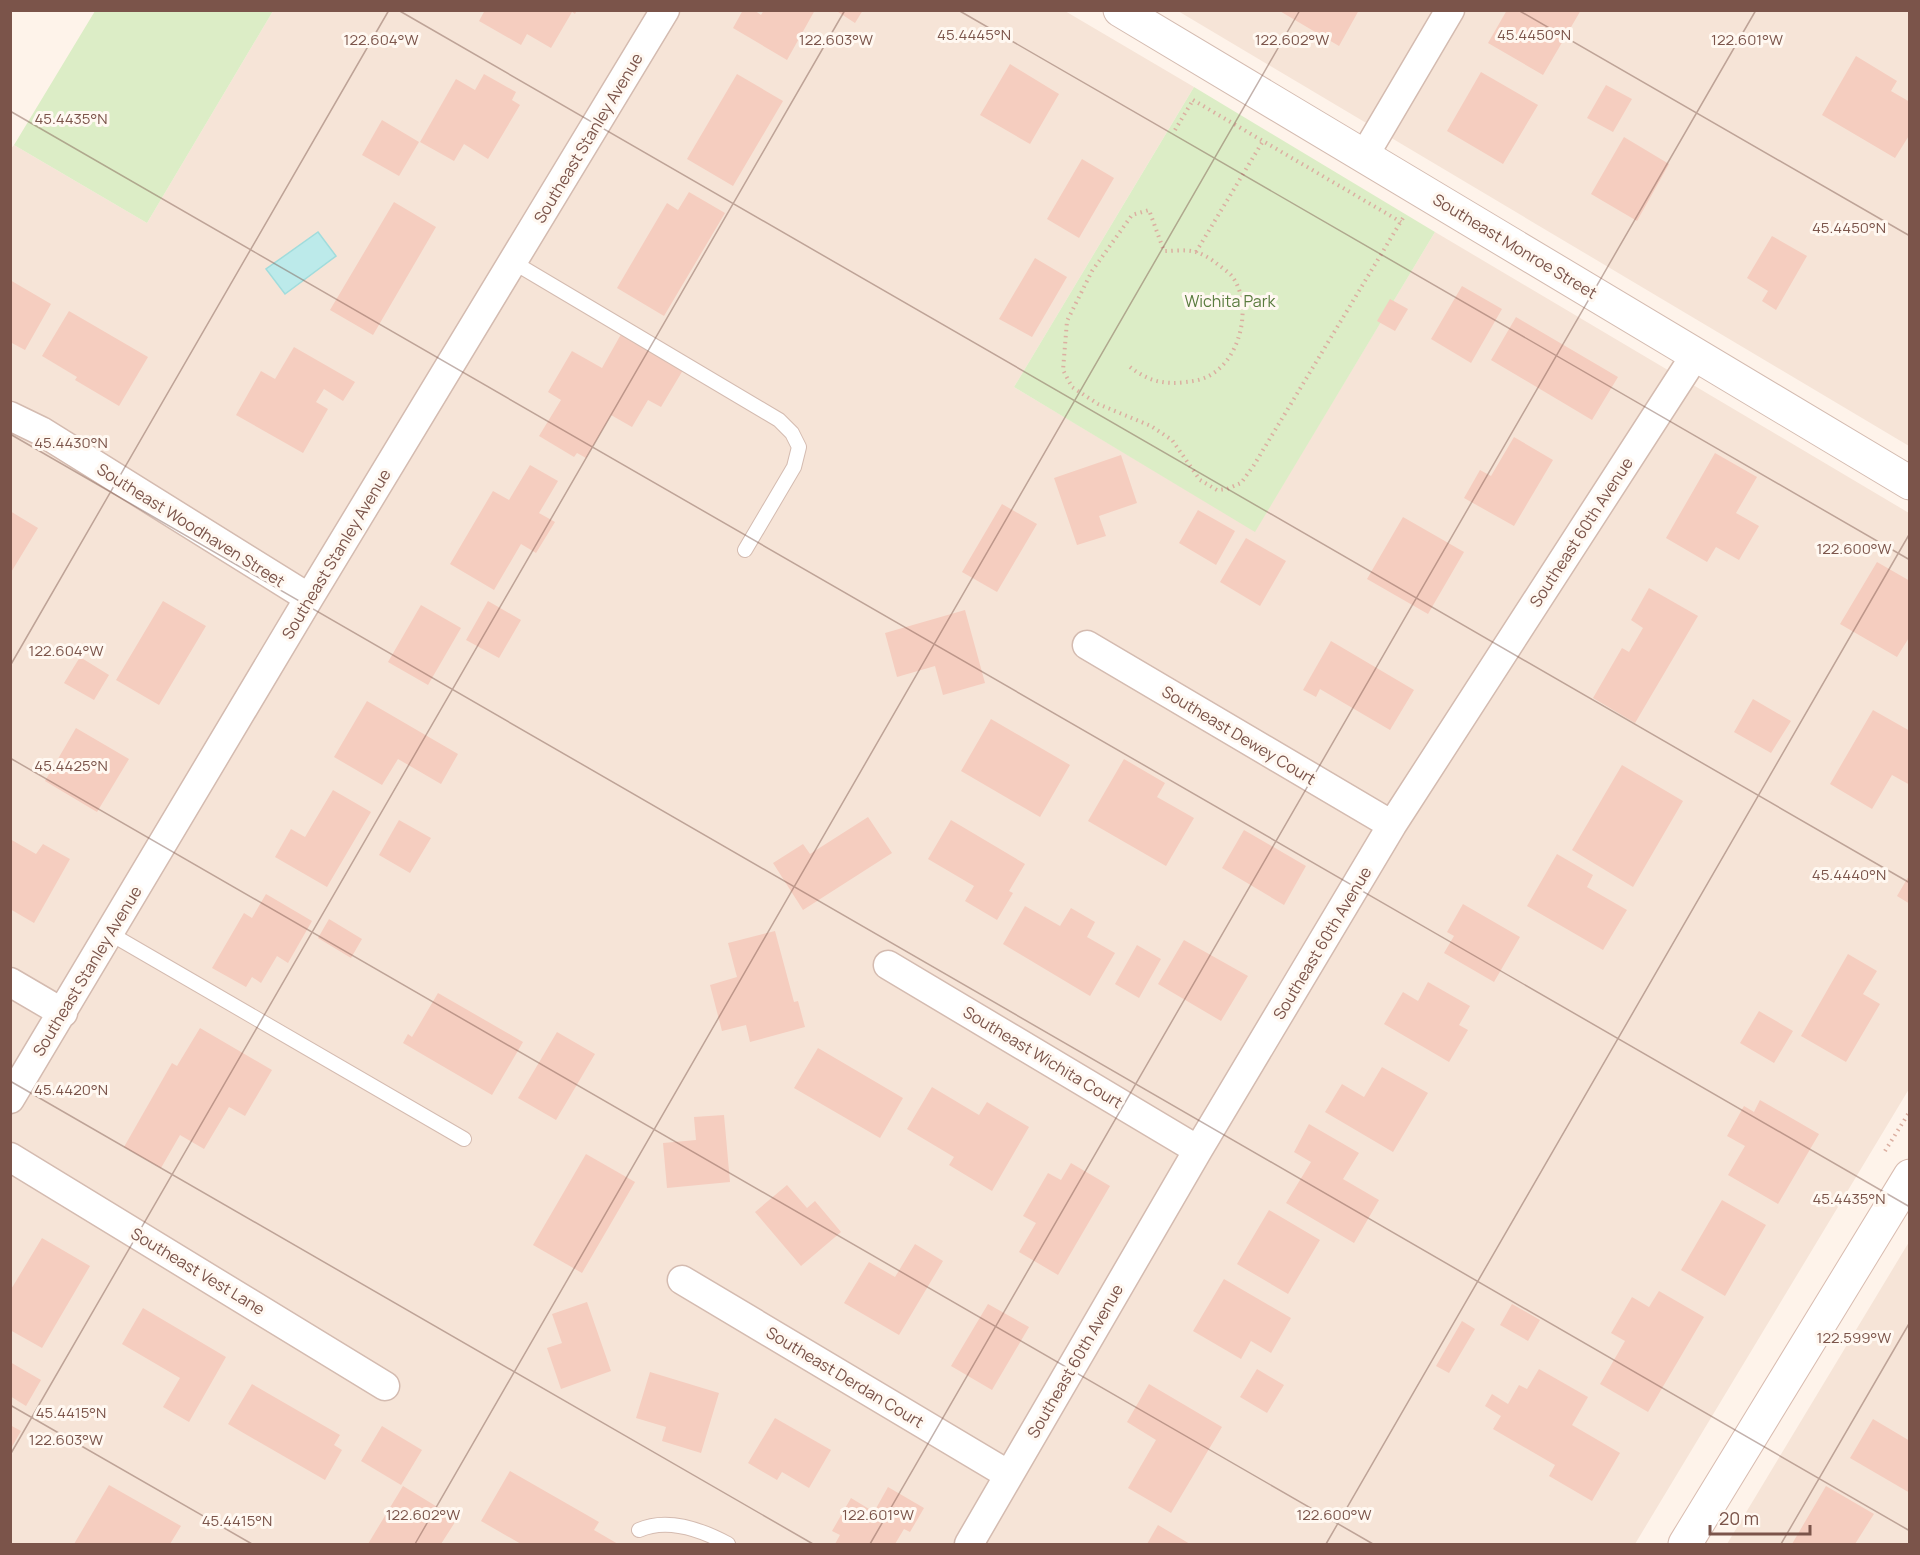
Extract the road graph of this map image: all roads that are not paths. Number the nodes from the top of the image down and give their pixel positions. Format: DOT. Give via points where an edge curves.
graph roads {
  1 [pos="665,10"];
  2 [pos="1120,10"];
  3 [pos="1450,10"];
  4 [pos="1364,156"];
  5 [pos="513,262"];
  6 [pos="1696,354"];
  7 [pos="10,416"];
  8 [pos="1910,483"];
  9 [pos="745,550"];
  10 [pos="309,598"];
  11 [pos="1087,645"];
  12 [pos="1392,825"];
  13 [pos="109,933"];
  14 [pos="888,965"];
  15 [pos="10,982"];
  16 [pos="63,1013"];
  17 [pos="10,1099"];
  18 [pos="464,1139"];
  19 [pos="1198,1150"];
  20 [pos="10,1157"];
  21 [pos="1910,1176"];
  22 [pos="682,1280"];
  23 [pos="385,1386"];
  24 [pos="1009,1475"];
  25 [pos="639,1530"];
  26 [pos="728,1545"];
  27 [pos="969,1545"];
  28 [pos="1684,1545"];
  1 -- 5 [label="street, Southeast Stanley Avenue"];
  2 -- 4 [label="street, Southeast Monroe Street"];
  3 -- 4 [label="street"];
  4 -- 6 [label="street, Southeast Monroe Street"];
  5 -- 9 [label="lane" via="779,420 792,433 799,447 794,467"];
  5 -- 10 [label="street, Southeast Stanley Avenue"];
  6 -- 8 [label="street, Southeast Monroe Street"];
  6 -- 12 [label="street, Southeast 60th Avenue"];
  7 -- 10 [label="street, Southeast Woodhaven Street" via="41,431"];
  10 -- 13 [label="street, Southeast Stanley Avenue"];
  11 -- 12 [label="street, Southeast Dewey Court"];
  12 -- 19 [label="street, Southeast 60th Avenue"];
  13 -- 16 [label="street, Southeast Stanley Avenue"];
  13 -- 18 [label="lane"];
  14 -- 19 [label="street, Southeast Wichita Court"];
  15 -- 16 [label="street"];
  16 -- 17 [label="street, Southeast Stanley Avenue"];
  19 -- 24 [label="street, Southeast 60th Avenue"];
  20 -- 23 [label="street, Southeast Vest Lane"];
  21 -- 28 [label="street"];
  22 -- 24 [label="street, Southeast Derdan Court"];
  24 -- 27 [label="street, Southeast 60th Avenue"];
  25 -- 26 [label="lane" via="650,1525 680,1526"];
}
